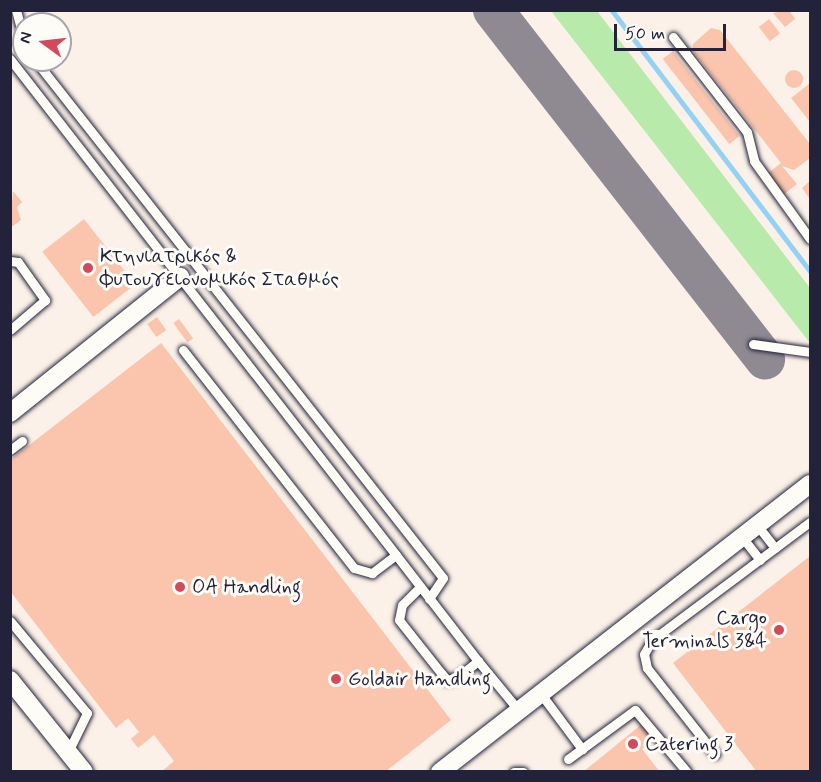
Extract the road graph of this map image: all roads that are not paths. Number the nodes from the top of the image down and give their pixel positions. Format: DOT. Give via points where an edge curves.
graph roads {
  1 [pos="673,37"];
  2 [pos="10,59"];
  3 [pos="44,72"];
  4 [pos="810,239"];
  5 [pos="10,261"];
  6 [pos="180,277"];
  7 [pos="10,330"];
  8 [pos="753,344"];
  9 [pos="183,350"];
  10 [pos="810,352"];
  11 [pos="10,412"];
  12 [pos="22,441"];
  13 [pos="10,450"];
  14 [pos="810,484"];
  15 [pos="810,522"];
  16 [pos="757,525"];
  17 [pos="742,537"];
  18 [pos="776,548"];
  19 [pos="396,555"];
  20 [pos="760,560"];
  21 [pos="420,587"];
  22 [pos="429,598"];
  23 [pos="10,621"];
  24 [pos="478,661"];
  25 [pos="10,680"];
  26 [pos="541,694"];
  27 [pos="519,711"];
  28 [pos="582,749"];
  29 [pos="68,752"];
  30 [pos="715,754"];
  31 [pos="568,759"];
  32 [pos="84,771"];
  33 [pos="440,771"];
  34 [pos="514,771"];
  35 [pos="523,771"];
  36 [pos="687,771"];
  1 -- 4 [label="lane" via="747,132 754,161"];
  2 -- 6 [label="lane"];
  3 -- 22 [label="lane" via="443,578"];
  5 -- 7 [label="lane" via="18,262 45,300"];
  6 -- 11 [label="street"];
  6 -- 19 [label="lane"];
  8 -- 10 [label="lane"];
  9 -- 19 [label="lane" via="354,568 372,573"];
  12 -- 13 [label="lane"];
  14 -- 16 [label="street"];
  15 -- 18 [label="lane"];
  16 -- 17 [label="street"];
  16 -- 18 [label="lane"];
  17 -- 20 [label="lane"];
  17 -- 26 [label="street"];
  18 -- 20 [label="lane"];
  19 -- 21 [label="lane"];
  20 -- 30 [label="lane" via="652,640 644,654 647,668"];
  21 -- 22 [label="lane"];
  21 -- 24 [label="lane" via="398,612 399,620 447,680 458,677"];
  22 -- 24 [label="lane"];
  23 -- 29 [label="lane" via="87,713"];
  24 -- 27 [label="lane"];
  25 -- 29 [label="street"];
  26 -- 27 [label="street"];
  26 -- 28 [label="lane"];
  27 -- 33 [label="street"];
  28 -- 31 [label="lane"];
  28 -- 36 [label="lane" via="635,710"];
  29 -- 32 [label="street"];
  34 -- 35 [label="lane"];
}
